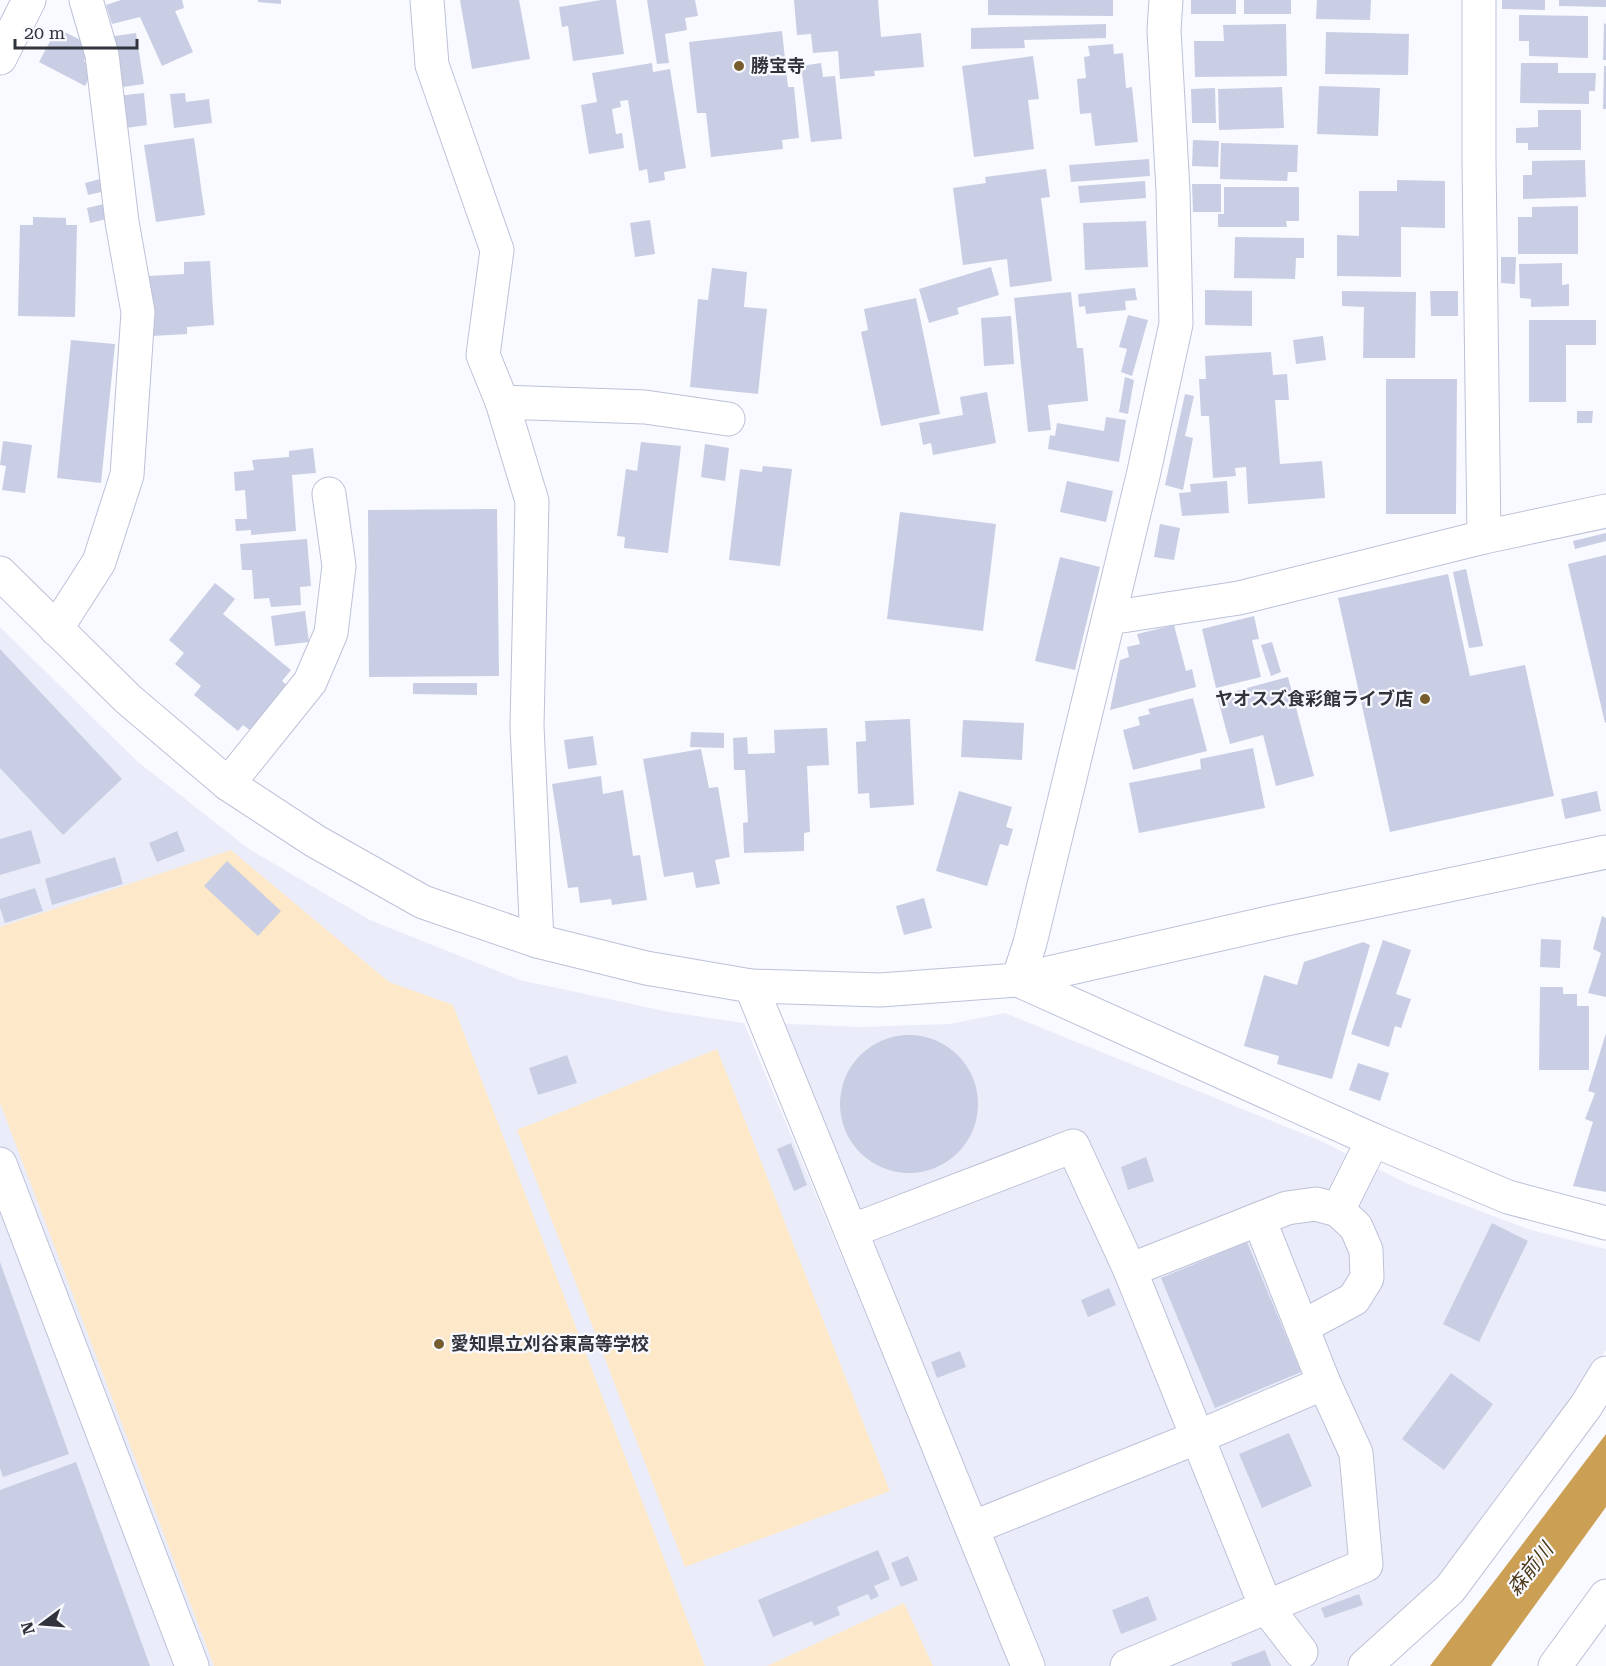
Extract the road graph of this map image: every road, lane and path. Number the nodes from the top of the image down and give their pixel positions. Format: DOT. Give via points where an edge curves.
graph roads {
  1 [pos="29,0"];
  2 [pos="86,0"];
  3 [pos="427,0"];
  4 [pos="1166,0"];
  5 [pos="1479,0"];
  6 [pos="0,58"];
  7 [pos="502,402"];
  8 [pos="728,419"];
  9 [pos="329,494"];
  10 [pos="1606,511"];
  11 [pos="1484,537"];
  12 [pos="0,573"];
  13 [pos="1109,618"];
  14 [pos="56,629"];
  15 [pos="228,784"];
  16 [pos="1606,852"];
  17 [pos="537,940"];
  18 [pos="1018,980"];
  19 [pos="751,986"];
  20 [pos="1373,1140"];
  21 [pos="0,1164"];
  22 [pos="1338,1210"];
  23 [pos="1259,1219"];
  24 [pos="1606,1223"];
  25 [pos="851,1231"];
  26 [pos="1130,1270"];
  27 [pos="1302,1327"];
  28 [pos="1606,1372"];
  29 [pos="1324,1383"];
  30 [pos="1198,1437"];
  31 [pos="972,1528"];
  32 [pos="1606,1596"];
  33 [pos="1266,1607"];
  34 [pos="1301,1652"];
  35 [pos="192,1666"];
  36 [pos="1028,1666"];
  37 [pos="1127,1666"];
  38 [pos="1365,1666"];
  39 [pos="1555,1666"];
  1 -- 6 [label="street"];
  2 -- 14 [label="street" via="102,55 122,222 138,312 127,475 99,562"];
  3 -- 7 [label="street" via="432,65 497,250 483,355"];
  4 -- 13 [label="street" via="1176,324"];
  5 -- 11 [label="street"];
  7 -- 8 [label="street" via="645,407"];
  7 -- 17 [label="street" via="532,501 527,726"];
  9 -- 15 [label="street" via="339,566 331,633 310,682"];
  10 -- 11 [label="street"];
  11 -- 13 [label="street" via="1239,598"];
  12 -- 14 [label="street"];
  13 -- 18 [label="street"];
  14 -- 15 [label="street" via="128,699"];
  15 -- 17 [label="street" via="315,841 423,902"];
  16 -- 18 [label="street"];
  17 -- 19 [label="street" via="646,968"];
  18 -- 19 [label="street" via="880,990"];
  18 -- 20 [label="street"];
  19 -- 25 [label="street"];
  20 -- 22 [label="street"];
  20 -- 24 [label="street" via="1508,1197"];
  21 -- 35 [label="street"];
  22 -- 23 [label="street" via="1316,1204 1287,1208"];
  22 -- 27 [label="street" via="1356,1227 1366,1250 1367,1278 1354,1299"];
  23 -- 26 [label="street"];
  23 -- 27 [label="street"];
  25 -- 26 [label="street" via="1073,1146"];
  25 -- 31 [label="street"];
  26 -- 30 [label="street"];
  27 -- 29 [label="street"];
  28 -- 38 [label="street" via="1586,1406 1450,1589"];
  29 -- 30 [label="street"];
  29 -- 33 [label="street" via="1356,1453 1366,1566"];
  30 -- 31 [label="street"];
  30 -- 33 [label="street"];
  31 -- 36 [label="street"];
  32 -- 39 [label="street"];
  33 -- 34 [label="street"];
  33 -- 37 [label="street"];
}
